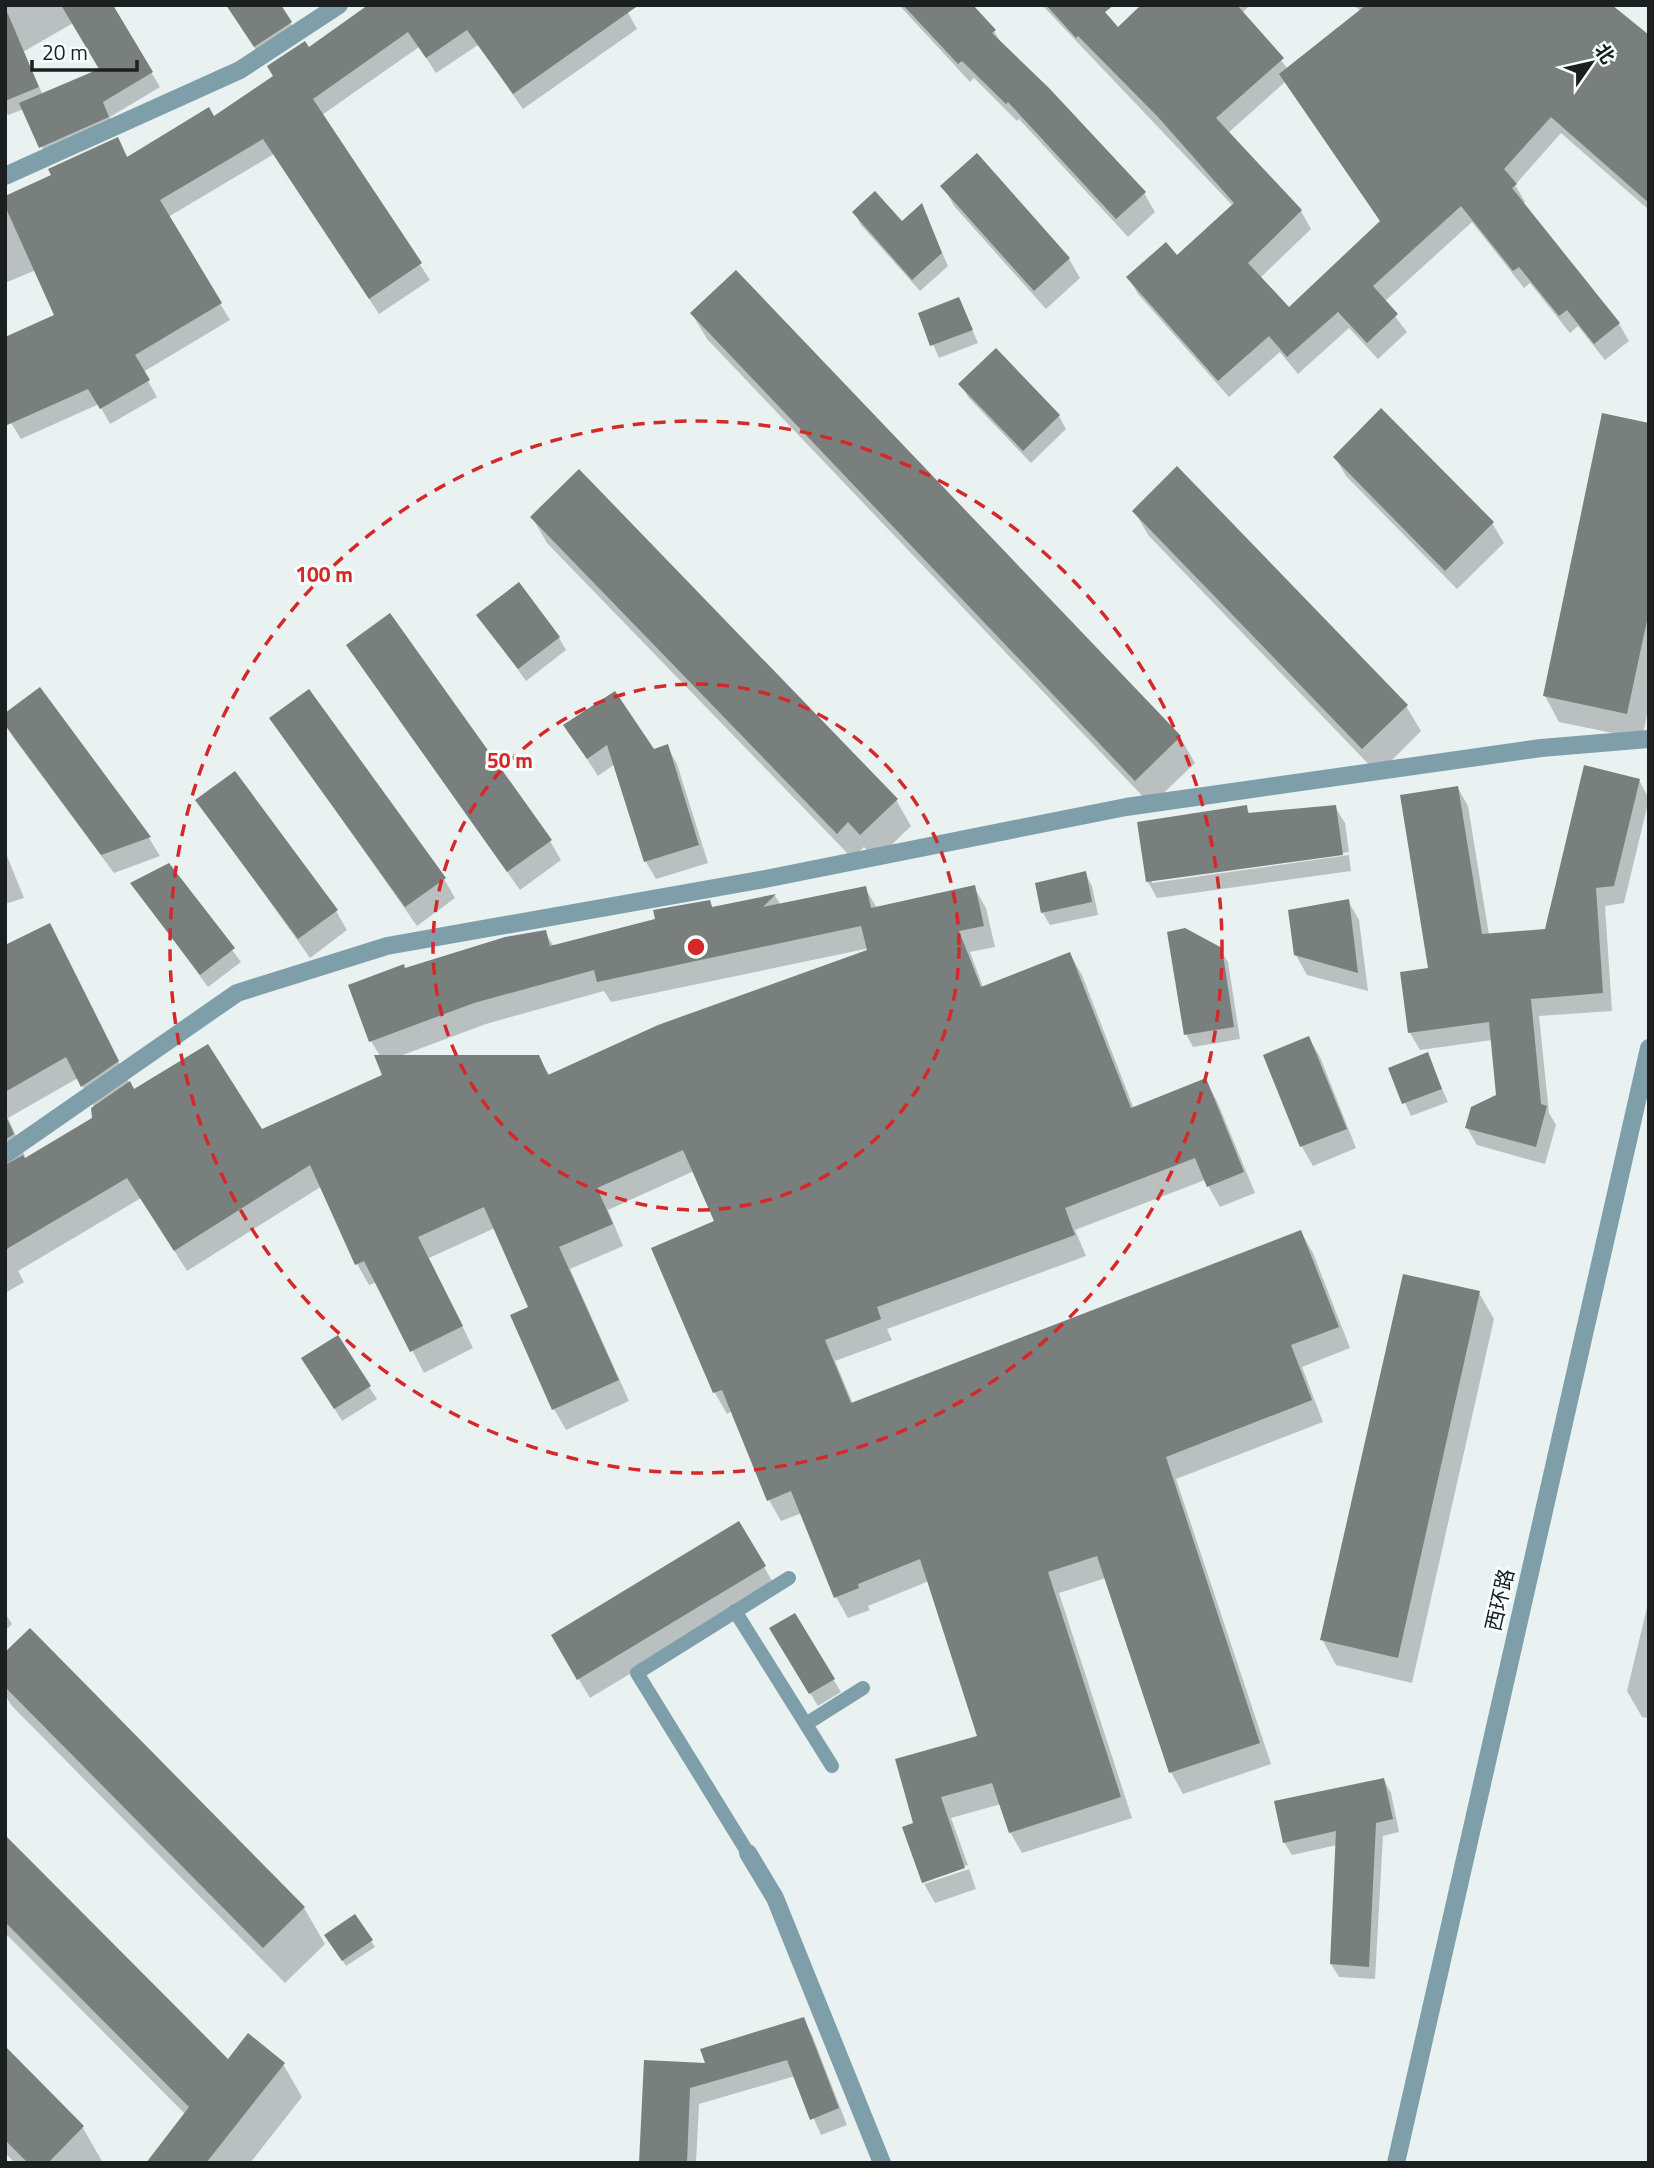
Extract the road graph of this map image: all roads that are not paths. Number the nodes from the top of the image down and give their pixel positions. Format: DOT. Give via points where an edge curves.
graph roads {
  1 [pos="339,5"];
  2 [pos="5,176"];
  3 [pos="1649,739"];
  4 [pos="1648,1049"];
  5 [pos="5,1154"];
  6 [pos="789,1577"];
  7 [pos="735,1611"];
  8 [pos="863,1688"];
  9 [pos="806,1724"];
  10 [pos="832,1766"];
  11 [pos="748,1853"];
  12 [pos="882,2163"];
  13 [pos="1396,2163"];
  1 -- 2 [label="street" via="240,70"];
  3 -- 5 [label="street" via="1541,748 1126,807 765,879 387,946 237,993"];
  4 -- 13 [label="street, 西环路"];
  6 -- 7 [label="lane"];
  7 -- 9 [label="lane"];
  7 -- 11 [label="lane" via="636,1674"];
  8 -- 9 [label="lane"];
  9 -- 10 [label="lane"];
  11 -- 12 [label="street" via="775,1898"];
}
